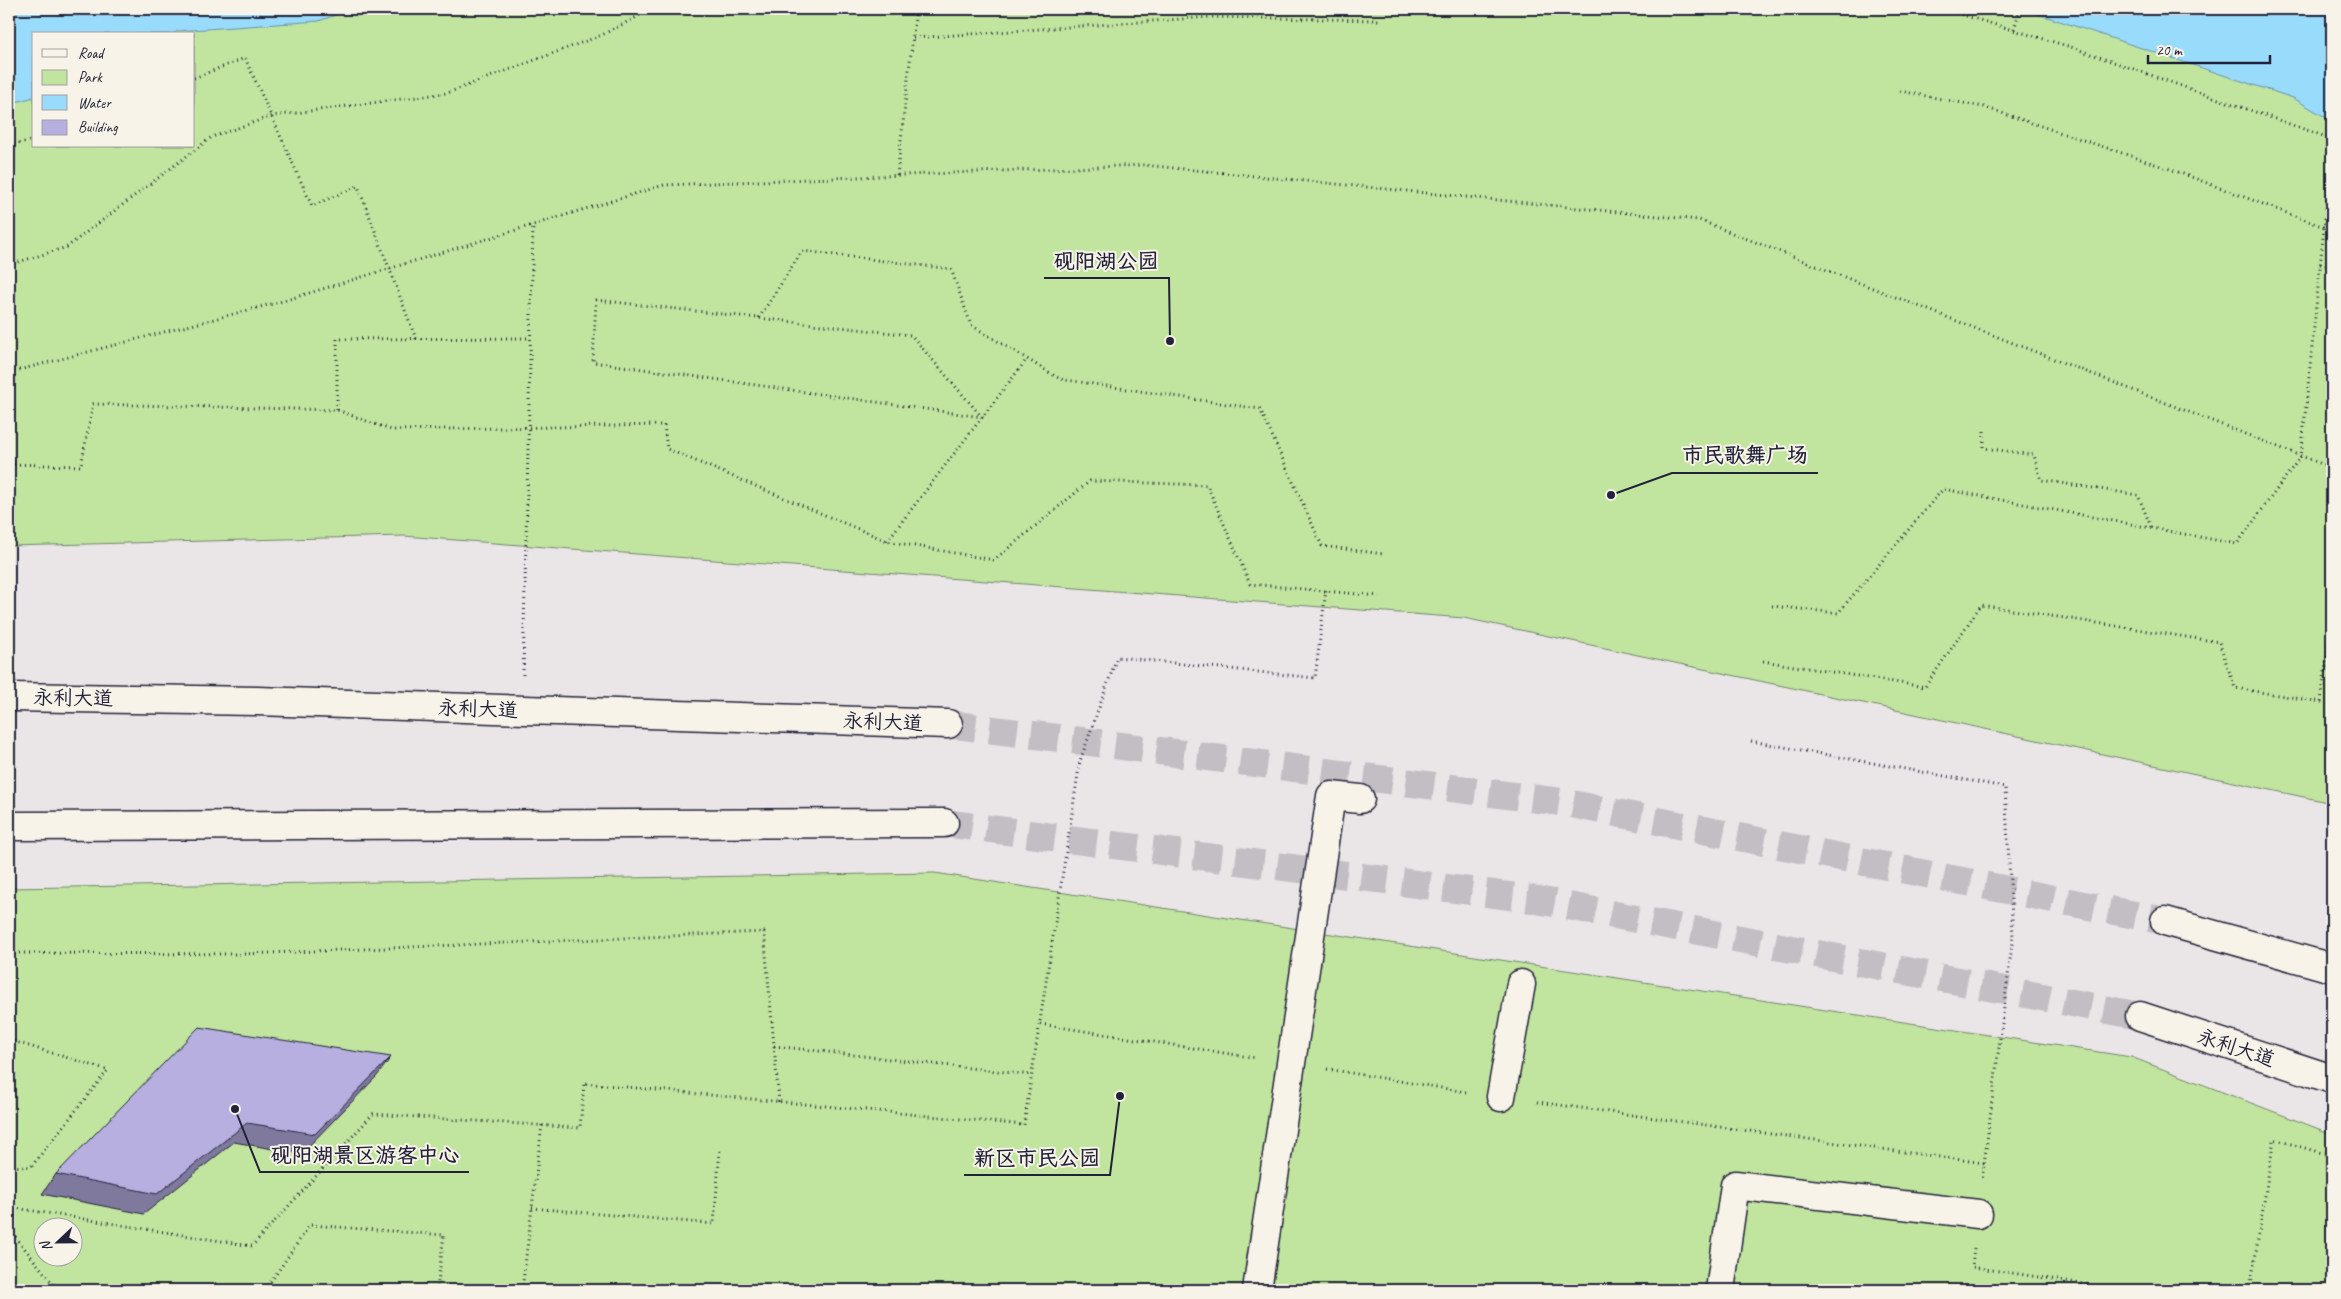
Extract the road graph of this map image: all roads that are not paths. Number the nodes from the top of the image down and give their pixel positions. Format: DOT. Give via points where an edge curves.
graph roads {
  1 [pos="9,696"];
  2 [pos="948,724"];
  3 [pos="1360,799"];
  4 [pos="944,823"];
  5 [pos="9,826"];
  6 [pos="2165,921"];
  7 [pos="2332,968"];
  8 [pos="1521,984"];
  9 [pos="2140,1016"];
  10 [pos="2332,1079"];
  11 [pos="1501,1097"];
  12 [pos="1978,1214"];
  13 [pos="1256,1290"];
  14 [pos="1720,1290"];
  1 -- 2 [label="main road, 永利大道"];
  3 -- 13 [label="main road" via="1331,796"];
  4 -- 5 [label="main road"];
  6 -- 7 [label="main road"];
  8 -- 11 [label="main road"];
  9 -- 10 [label="main road, 永利大道"];
  12 -- 14 [label="main road" via="1735,1185"];
}
